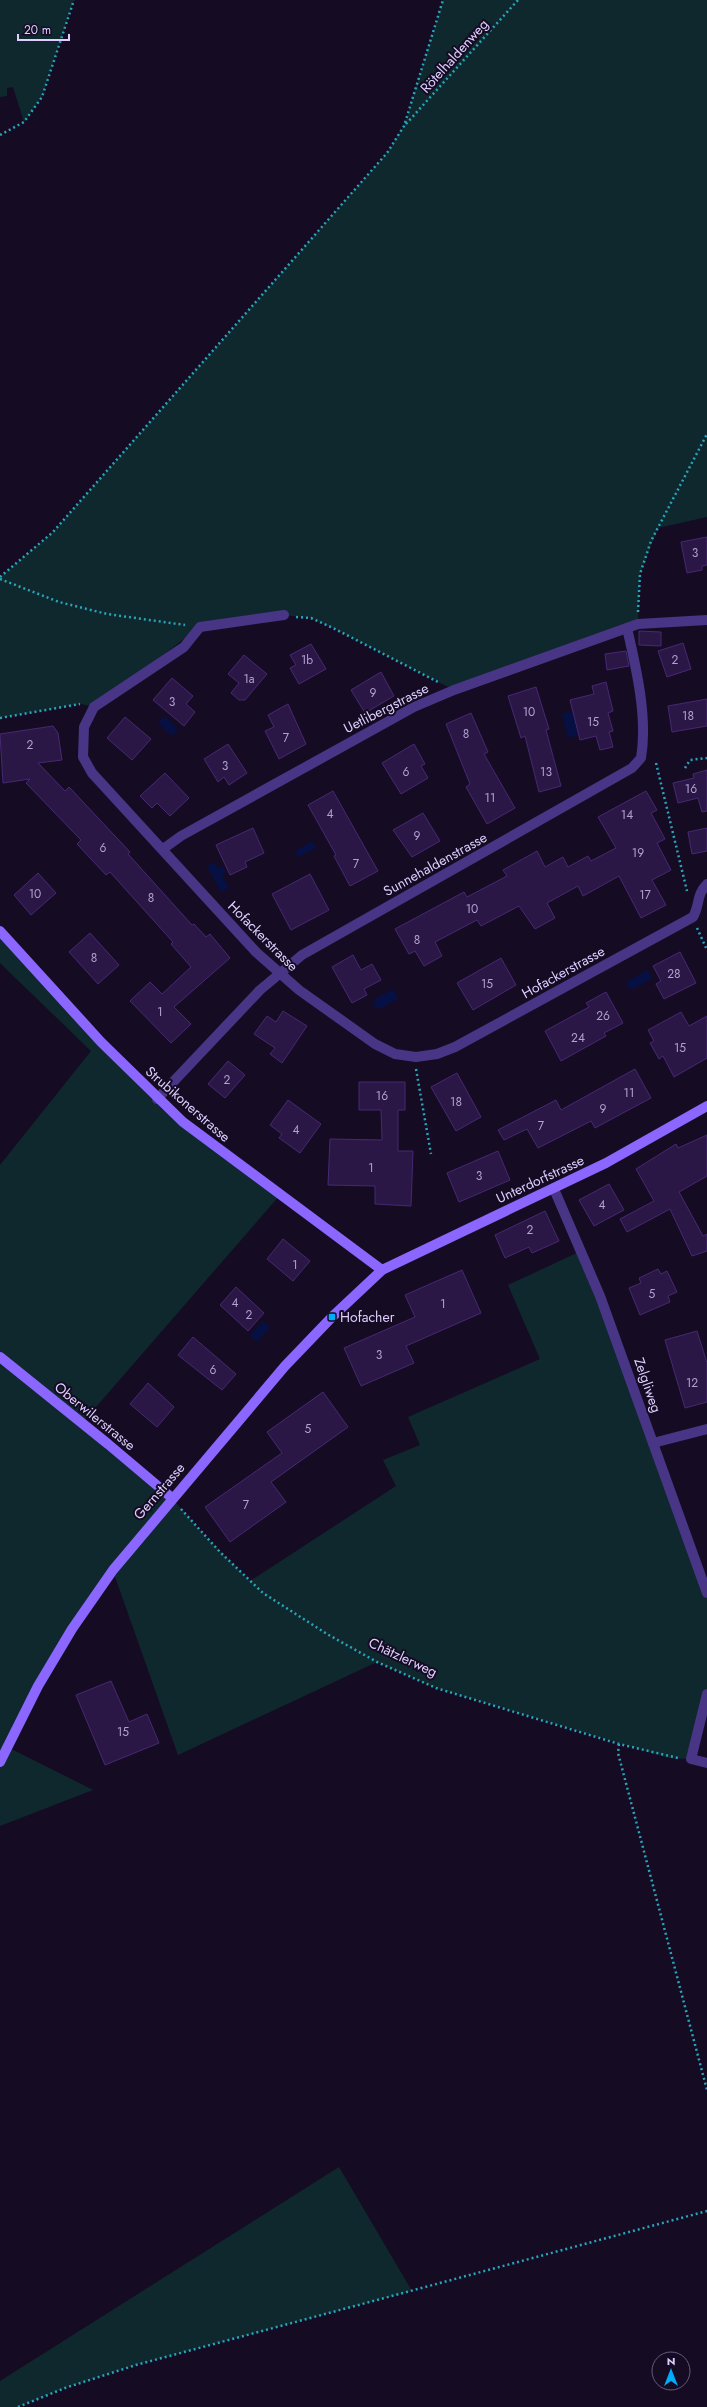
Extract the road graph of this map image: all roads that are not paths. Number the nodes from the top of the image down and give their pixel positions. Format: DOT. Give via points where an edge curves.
graph roads {
  1 [pos="284,615"];
  2 [pos="707,620"];
  3 [pos="627,628"];
  4 [pos="163,850"];
  5 [pos="707,884"];
  6 [pos="0,931"];
  7 [pos="278,973"];
  8 [pos="157,1099"];
  9 [pos="707,1106"];
  10 [pos="554,1189"];
  11 [pos="382,1270"];
  12 [pos="0,1357"];
  13 [pos="707,1429"];
  14 [pos="653,1443"];
  15 [pos="172,1498"];
  16 [pos="707,1593"];
  17 [pos="707,1694"];
  18 [pos="0,1762"];
  19 [pos="707,1763"];
  1 -- 4 [label="street, Hofackerstrasse" via="200,627 184,646 94,707 84,727 83,757 92,773"];
  2 -- 3 [label="street, Uetlibergstrasse" via="638,624"];
  3 -- 4 [label="street, Uetlibergstrasse" via="454,690 414,707 181,836"];
  3 -- 7 [label="street, Sunnehaldenstrasse" via="643,726 642,758 632,768 302,955"];
  4 -- 7 [label="street, Hofackerstrasse"];
  5 -- 7 [label="street, Hofackerstrasse" via="700,891 693,917 471,1039 437,1054 395,1054 375,1044"];
  6 -- 8 [label="street, Strubikonerstrasse" via="100,1042"];
  7 -- 8 [label="street, Sunnehaldenstrasse"];
  8 -- 11 [label="street, Strubikonerstrasse" via="218,1149"];
  9 -- 10 [label="street, Unterdorfstrasse"];
  10 -- 11 [label="street, Unterdorfstrasse"];
  10 -- 14 [label="street, Zelgliweg" via="600,1296"];
  11 -- 15 [label="street, Gernstrasse" via="299,1351"];
  12 -- 15 [label="street, Oberwilerstrasse"];
  13 -- 14 [label="street"];
  14 -- 16 [label="street, Zelgliweg"];
  15 -- 18 [label="street, Gernstrasse" via="113,1570 72,1629 38,1686"];
  17 -- 19 [label="street" via="691,1759"];
}
